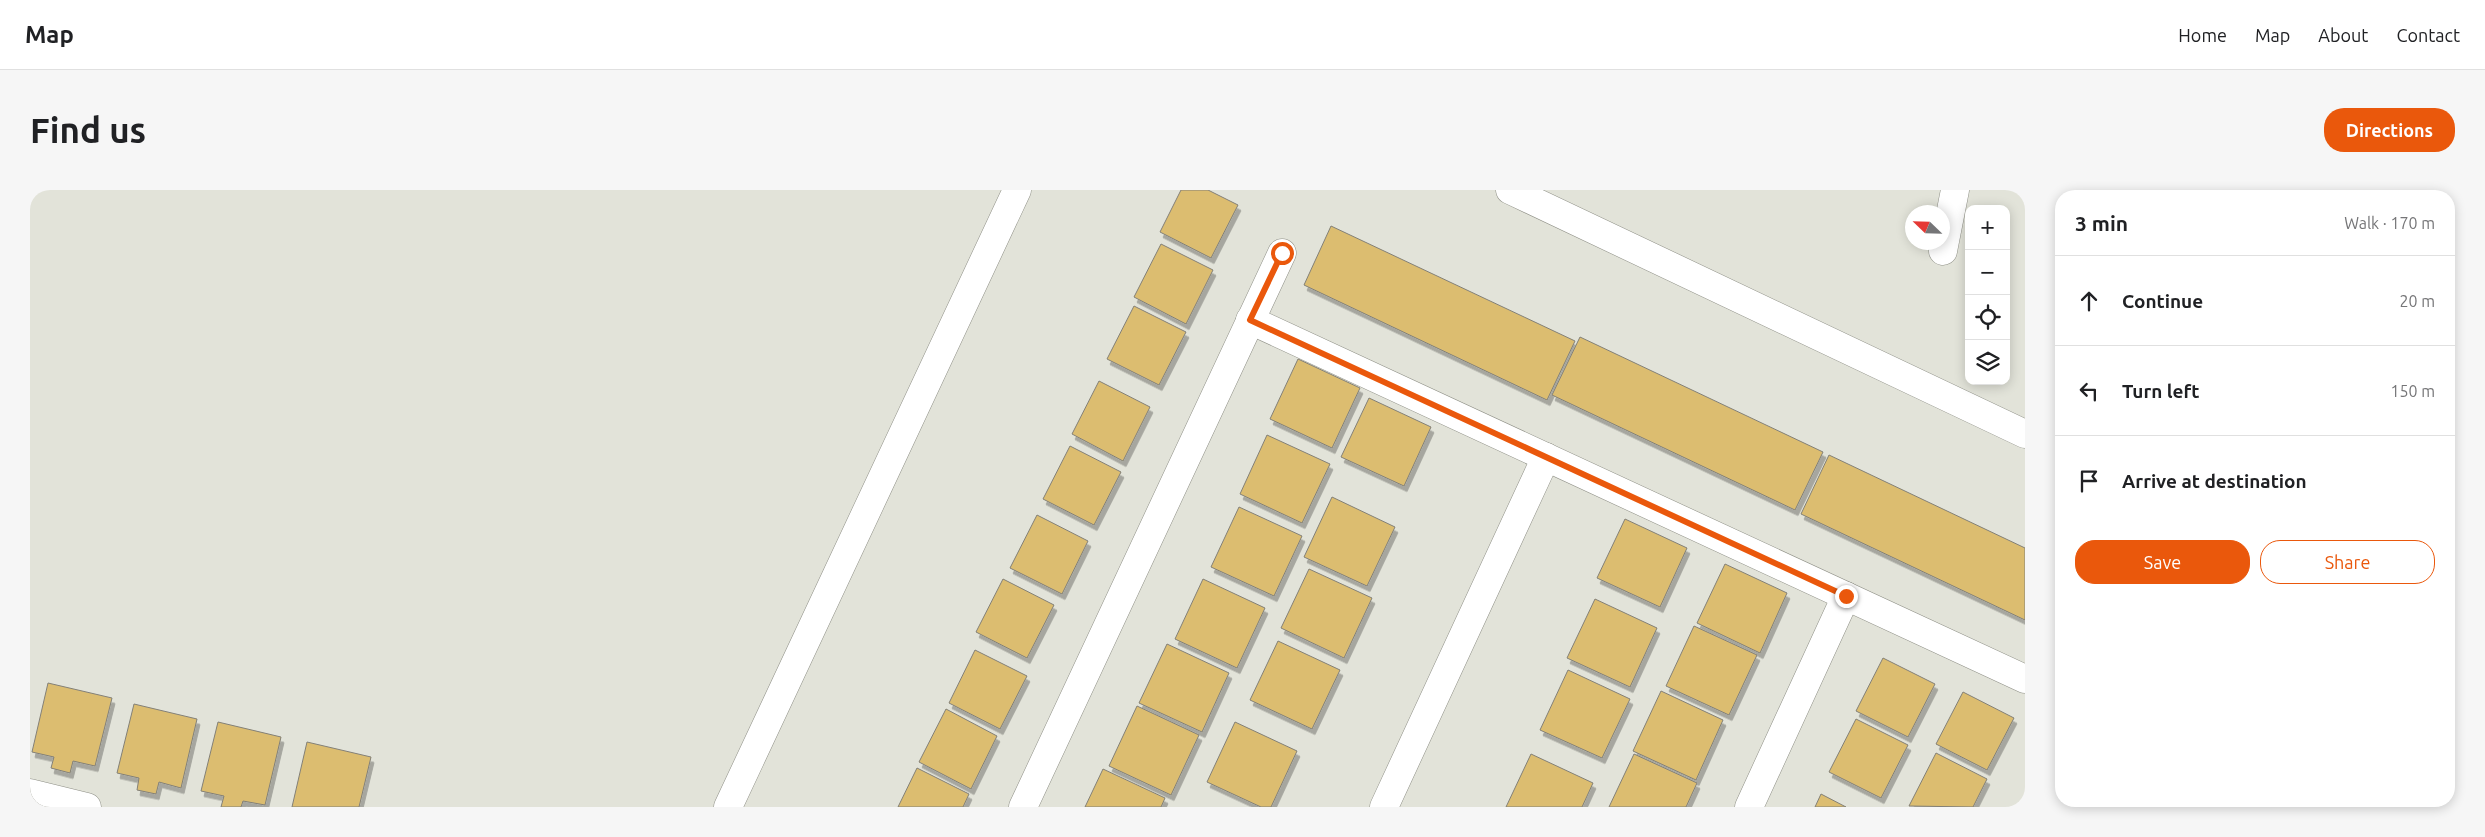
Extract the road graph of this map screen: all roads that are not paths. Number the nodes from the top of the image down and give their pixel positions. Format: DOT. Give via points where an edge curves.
graph roads {
  1 [pos="1017,190"];
  2 [pos="1510,190"];
  3 [pos="1955,190"];
  4 [pos="1943,251"];
  5 [pos="1282,253"];
  6 [pos="1250,320"];
  7 [pos="2025,434"];
  8 [pos="1546,457"];
  9 [pos="1846,596"];
  10 [pos="2025,679"];
  11 [pos="30,793"];
  12 [pos="87,807"];
  13 [pos="728,807"];
  14 [pos="1023,807"];
  15 [pos="1384,807"];
  16 [pos="1749,807"];
  1 -- 13 [label="street"];
  2 -- 7 [label="street"];
  3 -- 4 [label="street"];
  5 -- 6 [label="street"];
  6 -- 8 [label="street"];
  6 -- 14 [label="street"];
  8 -- 9 [label="street"];
  8 -- 15 [label="street"];
  9 -- 10 [label="street"];
  9 -- 16 [label="street"];
  11 -- 12 [label="street"];
}
